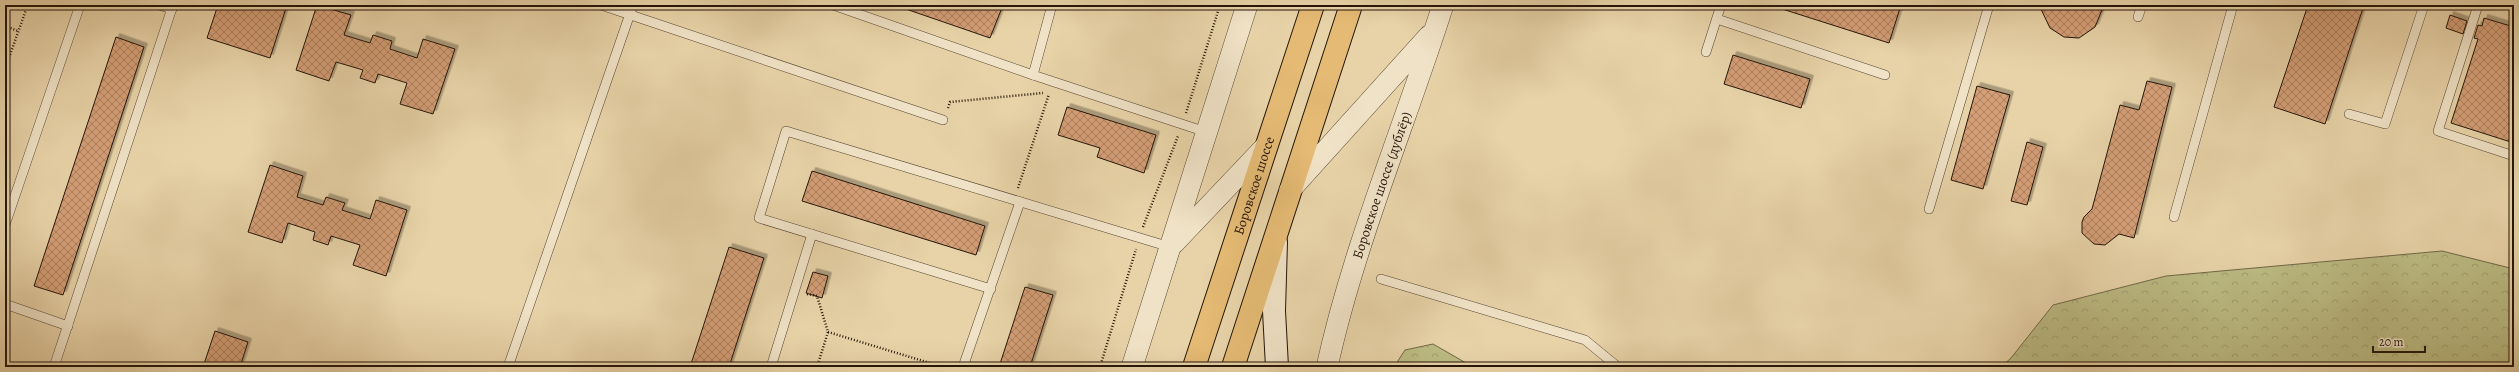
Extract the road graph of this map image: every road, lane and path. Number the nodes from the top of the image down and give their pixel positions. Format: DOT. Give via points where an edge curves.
graph roads {
  1 [pos="80,5"];
  2 [pos="159,5"];
  3 [pos="601,5"];
  4 [pos="633,5"];
  5 [pos="833,5"];
  6 [pos="1052,5"];
  7 [pos="1220,5"];
  8 [pos="1247,5"];
  9 [pos="1313,5"];
  10 [pos="1351,5"];
  11 [pos="1443,5"];
  12 [pos="1721,5"];
  13 [pos="1989,5"];
  14 [pos="2142,5"];
  15 [pos="2233,5"];
  16 [pos="2424,5"];
  17 [pos="2478,5"];
  18 [pos="27,7"];
  19 [pos="172,7"];
  20 [pos="630,15"];
  21 [pos="2138,17"];
  22 [pos="1717,19"];
  23 [pos="5,26"];
  24 [pos="1435,29"];
  25 [pos="18,30"];
  26 [pos="1706,52"];
  27 [pos="5,69"];
  28 [pos="1033,75"];
  29 [pos="1885,76"];
  30 [pos="2350,114"];
  31 [pos="943,120"];
  32 [pos="1182,124"];
  33 [pos="1206,132"];
  34 [pos="1267,145"];
  35 [pos="2514,156"];
  36 [pos="1290,190"];
  37 [pos="1017,201"];
  38 [pos="1929,209"];
  39 [pos="2174,217"];
  40 [pos="5,225"];
  41 [pos="1277,232"];
  42 [pos="812,234"];
  43 [pos="1139,238"];
  44 [pos="1170,247"];
  45 [pos="1381,279"];
  46 [pos="991,289"];
  47 [pos="795,290"];
  48 [pos="5,304"];
  49 [pos="68,326"];
  50 [pos="828,332"];
  51 [pos="54,367"];
  52 [pos="508,367"];
  53 [pos="771,367"];
  54 [pos="817,367"];
  55 [pos="942,367"];
  56 [pos="963,367"];
  57 [pos="1100,367"];
  58 [pos="1132,367"];
  59 [pos="1194,367"];
  60 [pos="1233,367"];
  61 [pos="1277,367"];
  62 [pos="1327,367"];
  63 [pos="1618,367"];
  1 -- 40 [label="lane"];
  2 -- 19 [label="lane"];
  3 -- 20 [label="lane"];
  4 -- 20 [label="lane"];
  5 -- 28 [label="lane"];
  6 -- 28 [label="lane"];
  7 -- 32 [label="path"];
  8 -- 33 [label="street"];
  9 -- 34 [label="main road, Боровское шоссе"];
  10 -- 36 [label="main road"];
  11 -- 24 [label="street, Боровское шоссе (дублёр)"];
  12 -- 22 [label="lane"];
  13 -- 38 [label="lane"];
  14 -- 21 [label="lane"];
  15 -- 39 [label="lane"];
  16 -- 30 [label="lane" via="2385,124"];
  17 -- 35 [label="lane" via="2438,132"];
  18 -- 25 [label="path"];
  19 -- 49 [label="lane"];
  20 -- 31 [label="lane"];
  20 -- 52 [label="lane"];
  22 -- 26 [label="lane"];
  22 -- 29 [label="lane"];
  23 -- 25 [label="path"];
  24 -- 36 [label="street"];
  24 -- 62 [label="street, Боровское шоссе (дублёр)" via="1363,240 1336,325"];
  25 -- 27 [label="path"];
  28 -- 32 [label="lane"];
  31 -- 37 [label="path" via="950,102 1050,92"];
  32 -- 33 [label="lane"];
  32 -- 43 [label="path"];
  33 -- 44 [label="street"];
  34 -- 44 [label="street"];
  34 -- 59 [label="main road, Боровское шоссе"];
  36 -- 41 [label="main road"];
  37 -- 42 [label="lane" via="786,131 759,218"];
  37 -- 43 [label="lane"];
  37 -- 46 [label="lane"];
  41 -- 60 [label="main road"];
  41 -- 61 [label="main road" via="1274,311"];
  42 -- 46 [label="lane"];
  42 -- 47 [label="lane"];
  43 -- 44 [label="lane"];
  43 -- 57 [label="path"];
  44 -- 58 [label="street"];
  45 -- 63 [label="lane" via="1585,340"];
  46 -- 56 [label="lane"];
  47 -- 50 [label="path" via="817,296"];
  47 -- 53 [label="lane"];
  48 -- 49 [label="lane"];
  49 -- 51 [label="lane"];
  50 -- 54 [label="path"];
  50 -- 55 [label="path"];
}
